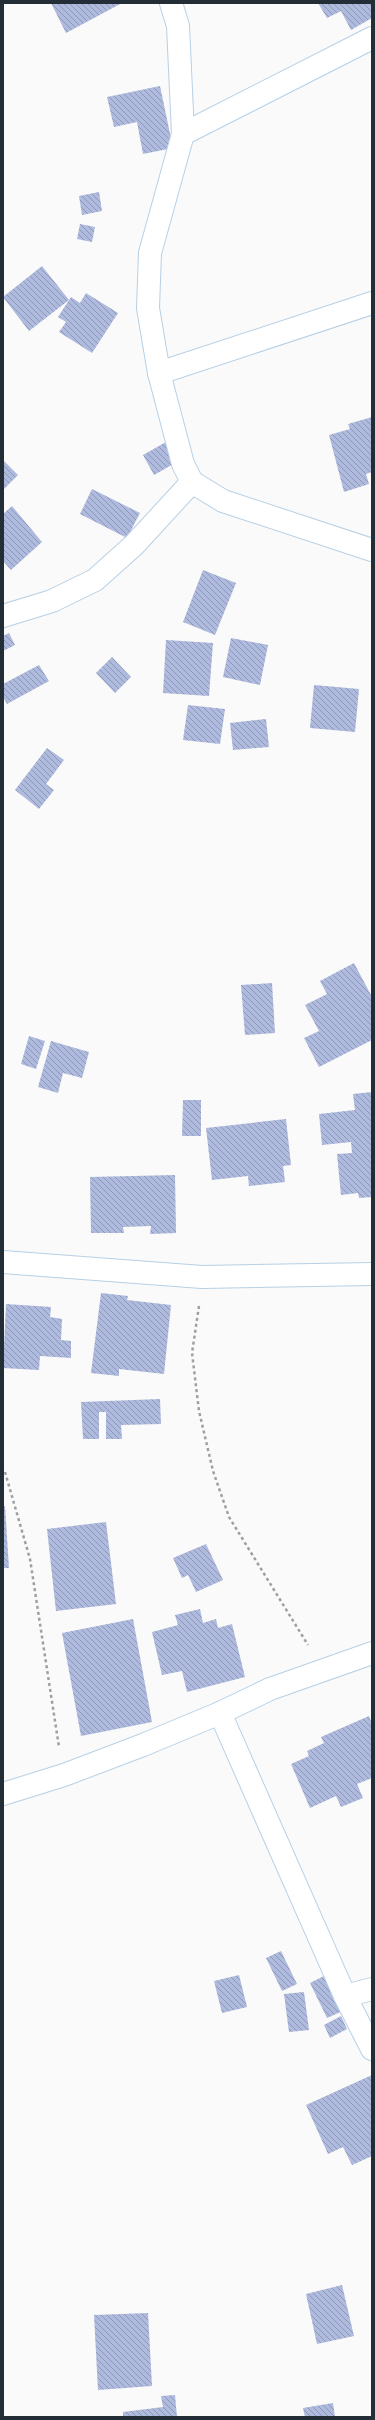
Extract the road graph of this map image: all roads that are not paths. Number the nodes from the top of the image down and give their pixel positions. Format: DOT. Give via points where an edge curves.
graph roads {
  1 [pos="171,3"];
  2 [pos="372,38"];
  3 [pos="183,134"];
  4 [pos="372,303"];
  5 [pos="159,373"];
  6 [pos="192,482"];
  7 [pos="372,550"];
  8 [pos="3,616"];
  9 [pos="3,1262"];
  10 [pos="372,1274"];
  11 [pos="372,1653"];
  12 [pos="220,1713"];
  13 [pos="3,1794"];
  14 [pos="372,1989"];
  15 [pos="344,1996"];
  16 [pos="372,2049"];
  1 -- 3 [label="street" via="178,26"];
  2 -- 3 [label="street"];
  3 -- 5 [label="street" via="150,252 148,308"];
  4 -- 5 [label="street"];
  5 -- 6 [label="street" via="183,464"];
  6 -- 7 [label="street" via="223,501"];
  6 -- 8 [label="street" via="134,545 95,580 52,601"];
  9 -- 10 [label="street" via="202,1277"];
  11 -- 12 [label="street" via="270,1689"];
  12 -- 13 [label="street" via="64,1775"];
  12 -- 15 [label="street"];
  14 -- 15 [label="street"];
  15 -- 16 [label="street"];
}
